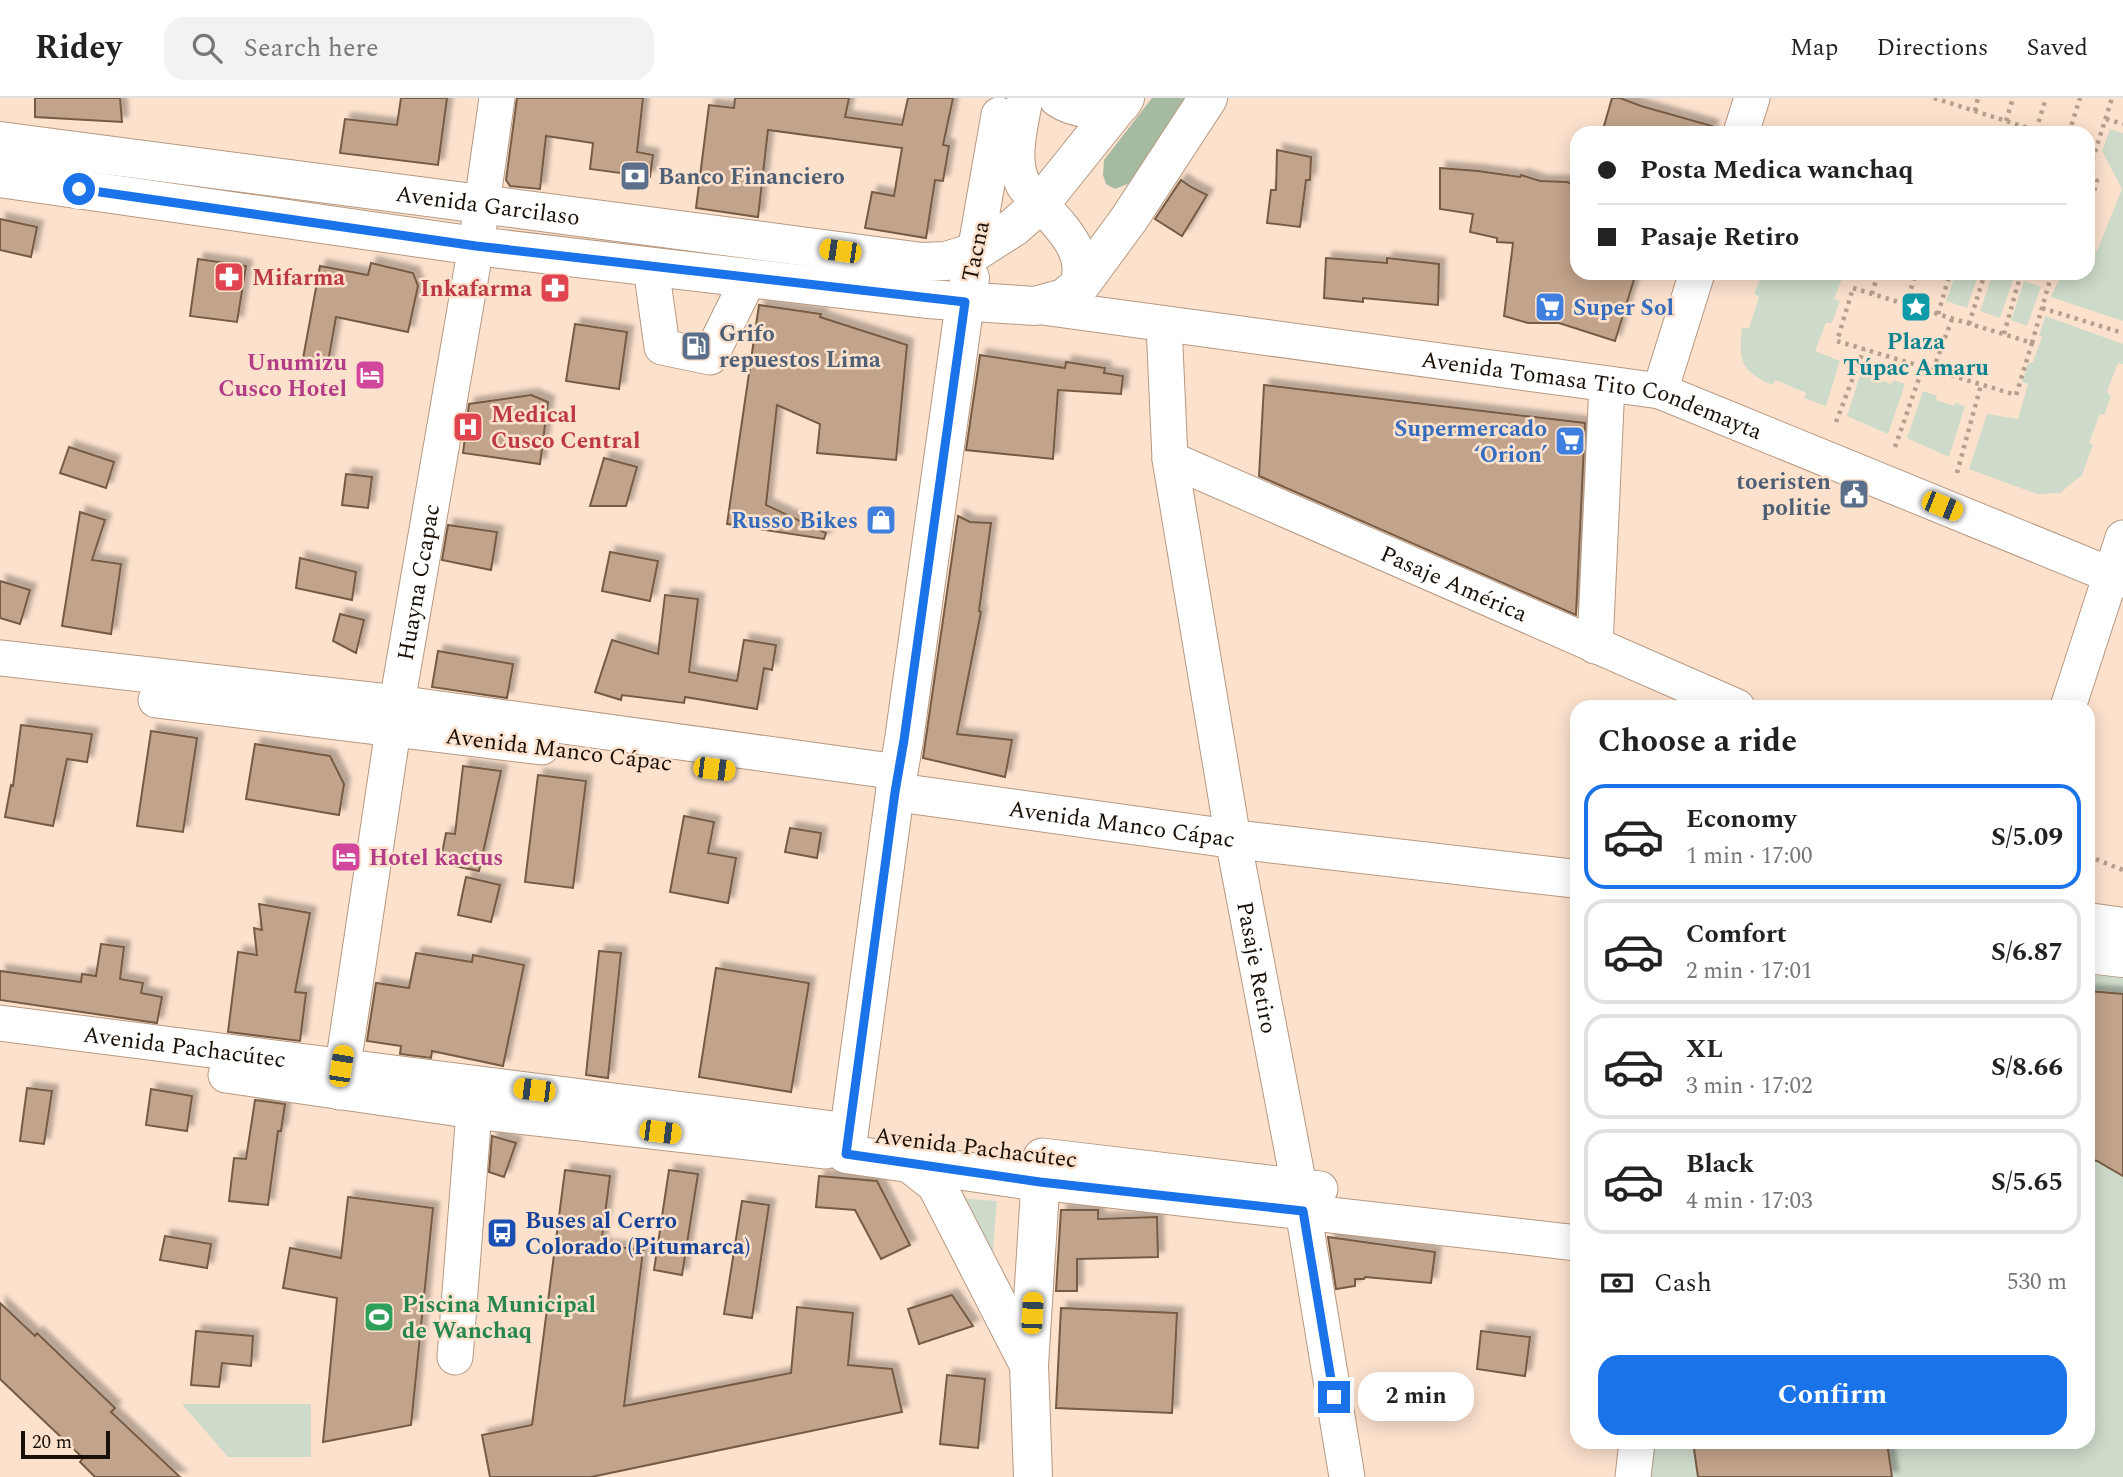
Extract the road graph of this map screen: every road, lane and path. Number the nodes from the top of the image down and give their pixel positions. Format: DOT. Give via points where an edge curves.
graph roads {
  1 [pos="496,98"];
  2 [pos="1002,98"];
  3 [pos="1025,98"];
  4 [pos="1058,98"];
  5 [pos="1208,98"];
  6 [pos="1752,98"];
  7 [pos="1937,98"];
  8 [pos="1978,98"];
  9 [pos="2012,98"];
  10 [pos="2046,98"];
  11 [pos="2080,98"];
  12 [pos="2112,98"];
  13 [pos="1124,101"];
  14 [pos="1975,111"];
  15 [pos="2106,119"];
  16 [pos="2006,121"];
  17 [pos="2123,124"];
  18 [pos="1743,126"];
  19 [pos="2023,126"];
  20 [pos="2037,126"];
  21 [pos="2071,126"];
  22 [pos="0,141"];
  23 [pos="2095,149"];
  24 [pos="0,178"];
  25 [pos="482,204"];
  26 [pos="1040,204"];
  27 [pos="476,246"];
  28 [pos="985,246"];
  29 [pos="651,267"];
  30 [pos="749,278"];
  31 [pos="1695,280"];
  32 [pos="1876,280"];
  33 [pos="1914,280"];
  34 [pos="1948,280"];
  35 [pos="1983,280"];
  36 [pos="2019,280"];
  37 [pos="2050,280"];
  38 [pos="1076,289"];
  39 [pos="1872,294"];
  40 [pos="965,302"];
  41 [pos="1906,304"];
  42 [pos="1035,306"];
  43 [pos="2042,308"];
  44 [pos="1938,314"];
  45 [pos="1952,319"];
  46 [pos="1164,324"];
  47 [pos="1969,324"];
  48 [pos="2123,333"];
  49 [pos="2004,334"];
  50 [pos="2032,343"];
  51 [pos="1864,349"];
  52 [pos="1923,367"];
  53 [pos="1933,370"];
  54 [pos="1607,384"];
  55 [pos="1981,384"];
  56 [pos="1660,391"];
  57 [pos="1836,422"];
  58 [pos="1895,447"];
  59 [pos="1170,459"];
  60 [pos="1957,473"];
  61 [pos="2123,538"];
  62 [pos="2117,577"];
  63 [pos="1595,646"];
  64 [pos="0,658"];
  65 [pos="0,681"];
  66 [pos="1721,700"];
  67 [pos="2071,700"];
  68 [pos="396,715"];
  69 [pos="896,782"];
  70 [pos="1231,826"];
  71 [pos="1570,852"];
  72 [pos="2095,859"];
  73 [pos="2123,870"];
  74 [pos="1570,878"];
  75 [pos="2095,923"];
  76 [pos="2123,927"];
  77 [pos="2095,955"];
  78 [pos="2123,958"];
  79 [pos="0,1023"];
  80 [pos="0,1047"];
  81 [pos="340,1079"];
  82 [pos="474,1111"];
  83 [pos="848,1142"];
  84 [pos="908,1162"];
  85 [pos="1041,1169"];
  86 [pos="1301,1198"];
  87 [pos="1570,1220"];
  88 [pos="1570,1241"];
  89 [pos="455,1357"];
  90 [pos="1029,1365"];
  91 [pos="1636,1449"];
  92 [pos="1033,1477"];
  93 [pos="1347,1477"];
  94 [pos="1633,1477"];
  1 -- 25 [label="street, Huayna Ccapac"];
  2 -- 28 [label="street, Tacna" via="989,178"];
  3 -- 26 [label="street" via="1016,160 1023,184"];
  4 -- 13 [label="main road" via="1068,105 1095,110"];
  5 -- 38 [label="main road, Avenida Garcilaso" via="1129,219"];
  6 -- 18 [label="street"];
  7 -- 14 [label="path"];
  8 -- 14 [label="path"];
  9 -- 16 [label="path"];
  10 -- 20 [label="path"];
  11 -- 21 [label="path"];
  12 -- 15 [label="path"];
  13 -- 26 [label="main road, Tacna"];
  14 -- 16 [label="path"];
  15 -- 17 [label="path"];
  15 -- 23 [label="path"];
  16 -- 19 [label="path"];
  22 -- 25 [label="main road, Avenida Garcilaso"];
  24 -- 27 [label="main road, Avenida Garcilaso"];
  25 -- 27 [label="street, Huayna Ccapac"];
  25 -- 28 [label="main road, Avenida Garcilaso" via="922,262 946,261"];
  26 -- 28 [label="main road, Tacna"];
  26 -- 38 [label="street" via="1078,255 1081,278"];
  27 -- 29 [label="main road, Avenida Garcilaso"];
  27 -- 68 [label="street, Huayna Ccapac"];
  28 -- 40 [label="main road, Tacna"];
  29 -- 30 [label="main road, Avenida Garcilaso"];
  29 -- 30 [label="street" via="662,347 710,357"];
  30 -- 40 [label="main road, Avenida Garcilaso"];
  31 -- 56 [label="street"];
  32 -- 39 [label="path"];
  33 -- 41 [label="path"];
  34 -- 44 [label="path"];
  35 -- 47 [label="path"];
  36 -- 49 [label="path"];
  37 -- 43 [label="path"];
  38 -- 42 [label="main road, Avenida Garcilaso" via="1064,298"];
  39 -- 41 [label="path"];
  39 -- 51 [label="path" via="1853,288 1837,341"];
  40 -- 42 [label="main road, Avenida Garcilaso"];
  40 -- 69 [label="main road, Tacna"];
  41 -- 44 [label="path"];
  42 -- 46 [label="street, Avenida Tomasa Tito Condemayta"];
  43 -- 48 [label="path"];
  43 -- 50 [label="path"];
  44 -- 45 [label="path"];
  45 -- 47 [label="path"];
  45 -- 53 [label="path"];
  46 -- 54 [label="street, Avenida Tomasa Tito Condemayta"];
  46 -- 59 [label="street, Pasaje Retiro"];
  47 -- 49 [label="path"];
  49 -- 50 [label="path"];
  50 -- 55 [label="path" via="2016,395"];
  51 -- 52 [label="path"];
  51 -- 57 [label="path"];
  52 -- 53 [label="path"];
  52 -- 58 [label="path"];
  53 -- 55 [label="path"];
  54 -- 56 [label="street, Avenida Tomasa Tito Condemayta"];
  54 -- 63 [label="street"];
  55 -- 60 [label="path"];
  56 -- 62 [label="street, Avenida Tomasa Tito Condemayta"];
  59 -- 63 [label="street, Pasaje América"];
  59 -- 70 [label="street, Pasaje Retiro"];
  61 -- 62 [label="street"];
  62 -- 67 [label="street"];
  63 -- 66 [label="street, Pasaje América"];
  64 -- 68 [label="street, Avenida Manco Cápac"];
  65 -- 68 [label="street, Avenida Manco Cápac"];
  68 -- 69 [label="street, Avenida Manco Cápac"];
  68 -- 81 [label="street, Huayna Ccapac"];
  69 -- 70 [label="main road, Avenida Manco Cápac"];
  69 -- 83 [label="main road, Tacna"];
  70 -- 71 [label="main road, Avenida Manco Cápac"];
  70 -- 74 [label="main road, Avenida Manco Cápac"];
  70 -- 86 [label="street, Pasaje Retiro"];
  72 -- 73 [label="path"];
  75 -- 76 [label="main road"];
  77 -- 78 [label="main road"];
  79 -- 81 [label="street, Avenida Pachacútec"];
  80 -- 81 [label="street, Avenida Pachacútec"];
  81 -- 82 [label="street, Avenida Pachacútec"];
  81 -- 83 [label="street, Avenida Pachacútec"];
  82 -- 83 [label="street, Avenida Pachacútec"];
  82 -- 89 [label="street"];
  83 -- 84 [label="main road, Avenida Pachacútec"];
  83 -- 85 [label="main road, Avenida Pachacútec"];
  84 -- 85 [label="main road, Avenida Pachacútec"];
  84 -- 90 [label="main road" via="936,1184"];
  85 -- 86 [label="street, Avenida Pachacútec"];
  85 -- 90 [label="main road"];
  86 -- 87 [label="street, Avenida Pachacútec"];
  86 -- 88 [label="street, Avenida Pachacútec"];
  86 -- 93 [label="street, Pasaje Retiro"];
  90 -- 92 [label="main road"];
  91 -- 94 [label="street"];
}
